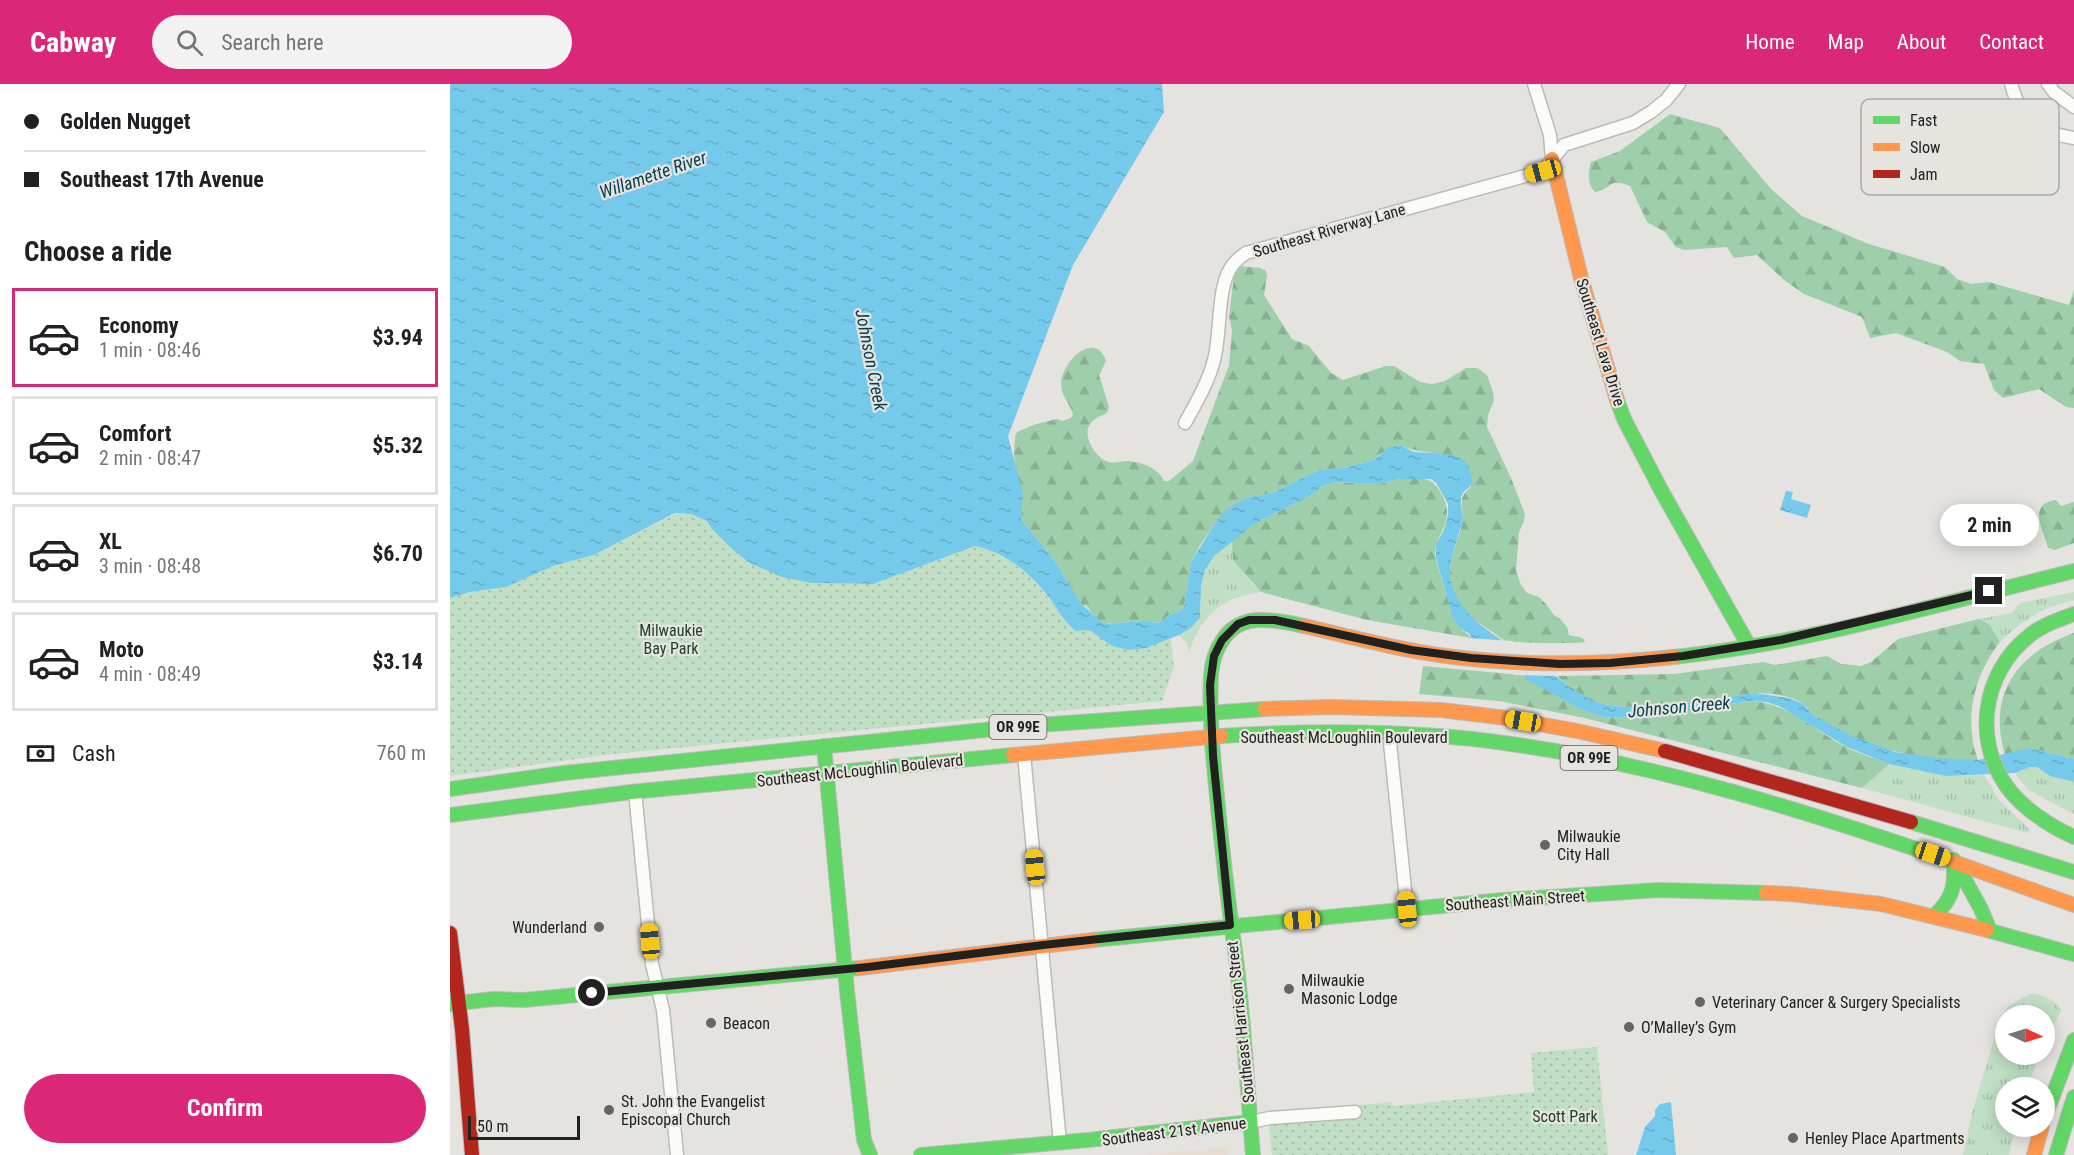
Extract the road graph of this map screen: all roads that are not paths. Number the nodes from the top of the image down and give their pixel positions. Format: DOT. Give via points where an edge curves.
graph roads {
  1 [pos="1534,84"];
  2 [pos="1679,84"];
  3 [pos="2011,84"];
  4 [pos="2048,84"];
  5 [pos="2016,99"];
  6 [pos="2074,107"];
  7 [pos="2059,135"];
  8 [pos="2074,138"];
  9 [pos="1552,159"];
  10 [pos="1185,423"];
  11 [pos="2074,571"];
  12 [pos="2074,614"];
  13 [pos="1749,646"];
  14 [pos="1211,711"];
  15 [pos="1389,734"];
  16 [pos="1212,738"];
  17 [pos="824,746"];
  18 [pos="1024,754"];
  19 [pos="827,773"];
  20 [pos="450,789"];
  21 [pos="635,792"];
  22 [pos="450,815"];
  23 [pos="2074,837"];
  24 [pos="1954,861"];
  25 [pos="2074,872"];
  26 [pos="2074,905"];
  27 [pos="1407,909"];
  28 [pos="1934,916"];
  29 [pos="1230,925"];
  30 [pos="1990,931"];
  31 [pos="450,933"];
  32 [pos="1043,945"];
  33 [pos="2074,954"];
  34 [pos="845,969"];
  35 [pos="657,987"];
  36 [pos="454,1004"];
  37 [pos="2074,1040"];
  38 [pos="2055,1090"];
  39 [pos="2074,1097"];
  40 [pos="1355,1112"];
  41 [pos="1250,1122"];
  42 [pos="2039,1137"];
  43 [pos="1060,1143"];
  44 [pos="472,1155"];
  45 [pos="677,1155"];
  46 [pos="870,1155"];
  47 [pos="921,1155"];
  48 [pos="1252,1155"];
  49 [pos="2034,1155"];
  50 [pos="2056,1155"];
  1 -- 9 [label="street, Southeast Lava Drive" via="1550,135"];
  2 -- 9 [label="street, Southeast Riverway Lane" via="1666,100 1633,123 1564,145"];
  3 -- 5 [label="street"];
  4 -- 6 [label="street"];
  7 -- 8 [label="street"];
  9 -- 10 [label="street, Southeast Riverway Lane" via="1543,171 1246,253 1230,269 1214,362"];
  9 -- 13 [label="main road, Southeast Lava Drive" via="1581,278 1624,419"];
  11 -- 13 [label="main road, Southeast Harrison Street"];
  12 -- 23 [label="main road" via="2034,631 2009,654 1992,683 1986,717 1987,742 1995,767 2009,789 2047,823"];
  13 -- 14 [label="main road, Southeast Harrison Street" via="1625,662 1560,664 1440,654 1275,620 1249,620 1230,630 1214,656"];
  14 -- 16 [label="main road, Southeast Harrison Street"];
  14 -- 17 [label="main road, Southeast McLoughlin Boulevard / OR 99E"];
  14 -- 25 [label="main road, Southeast McLoughlin Boulevard / OR 99E" via="1330,707 1441,710 1577,731 1658,749"];
  15 -- 16 [label="main road, Southeast McLoughlin Boulevard / OR 99E"];
  15 -- 24 [label="main road, Southeast McLoughlin Boulevard / OR 99E" via="1487,740 1658,773 1756,799"];
  15 -- 27 [label="street"];
  16 -- 18 [label="main road, Southeast McLoughlin Boulevard / OR 99E"];
  16 -- 29 [label="main road, Southeast Harrison Street"];
  17 -- 19 [label="main road"];
  17 -- 20 [label="main road, Southeast McLoughlin Boulevard / OR 99E"];
  18 -- 19 [label="main road, Southeast McLoughlin Boulevard / OR 99E"];
  18 -- 32 [label="street"];
  19 -- 21 [label="main road, Southeast McLoughlin Boulevard / OR 99E"];
  19 -- 34 [label="main road"];
  21 -- 22 [label="main road, Southeast McLoughlin Boulevard / OR 99E"];
  21 -- 35 [label="street"];
  24 -- 26 [label="main road, Southeast McLoughlin Boulevard / OR 99E"];
  24 -- 28 [label="main road" via="1954,894"];
  24 -- 30 [label="main road"];
  27 -- 28 [label="main road, Southeast Main Street" via="1605,893 1707,890 1823,897"];
  27 -- 29 [label="main road, Southeast Main Street"];
  28 -- 30 [label="main road, Southeast Main Street"];
  29 -- 32 [label="main road, Southeast Main Street"];
  29 -- 41 [label="main road, Southeast Harrison Street"];
  30 -- 33 [label="main road, Southeast Main Street"];
  31 -- 36 [label="main road"];
  32 -- 34 [label="main road, Southeast Main Street"];
  32 -- 43 [label="street"];
  34 -- 35 [label="main road, Southeast Main Street"];
  34 -- 46 [label="main road" via="864,1140"];
  35 -- 36 [label="main road, Southeast Main Street"];
  35 -- 45 [label="street" via="663,1010"];
  36 -- 44 [label="main road" via="468,1083"];
  37 -- 38 [label="main road"];
  39 -- 50 [label="main road"];
  40 -- 41 [label="street, Southeast 21st Avenue"];
  41 -- 43 [label="main road, Southeast 21st Avenue"];
  41 -- 48 [label="main road, Southeast Harrison Street"];
  42 -- 49 [label="main road"];
  43 -- 47 [label="main road, Southeast 21st Avenue"];
}
